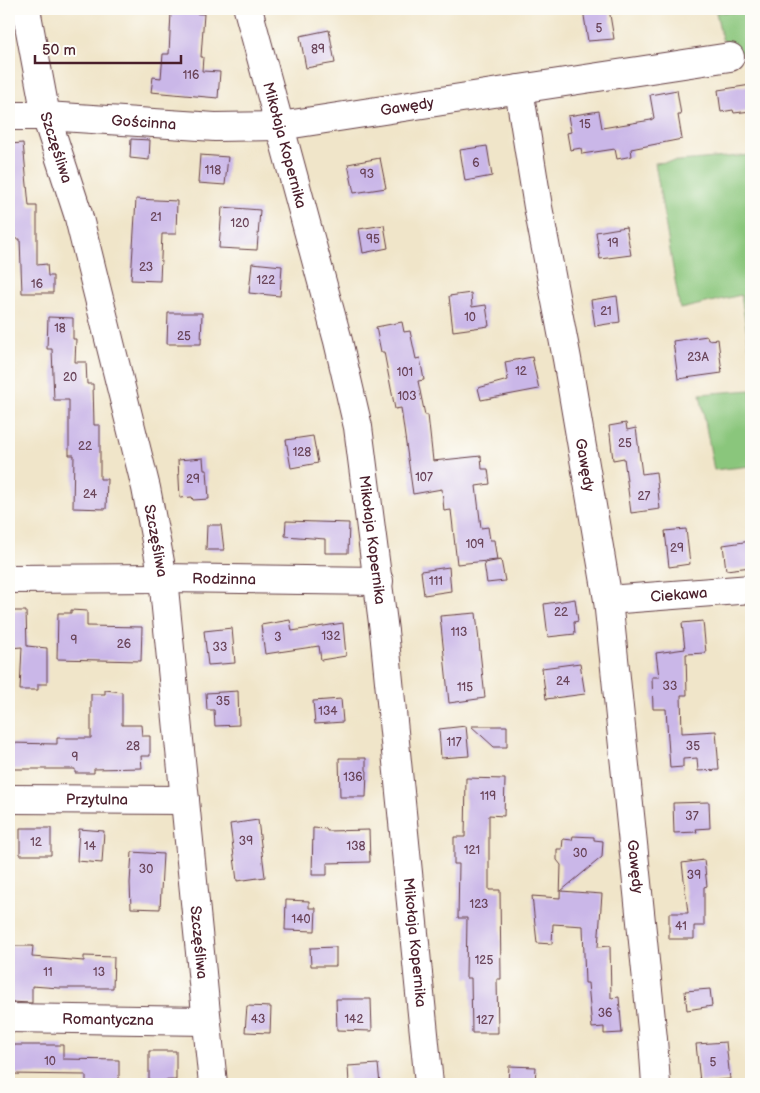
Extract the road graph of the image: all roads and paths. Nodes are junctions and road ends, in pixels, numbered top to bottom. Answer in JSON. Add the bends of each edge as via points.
{"nodes":[{"id":1,"x":26,"y":9,"type":"edge"},
{"id":2,"x":248,"y":9,"type":"edge"},
{"id":3,"x":730,"y":57,"type":"dead end"},
{"id":4,"x":519,"y":89,"type":"junction"},
{"id":5,"x":9,"y":116,"type":"edge"},
{"id":6,"x":46,"y":116,"type":"junction"},
{"id":7,"x":280,"y":126,"type":"junction"},
{"id":8,"x":163,"y":578,"type":"junction"},
{"id":9,"x":9,"y":579,"type":"edge"},
{"id":10,"x":378,"y":581,"type":"junction"},
{"id":11,"x":751,"y":589,"type":"edge"},
{"id":12,"x":608,"y":600,"type":"junction"},
{"id":13,"x":9,"y":799,"type":"edge"},
{"id":14,"x":185,"y":800,"type":"junction"},
{"id":15,"x":9,"y":1018,"type":"edge"},
{"id":16,"x":206,"y":1021,"type":"junction"},
{"id":17,"x":213,"y":1084,"type":"edge"},
{"id":18,"x":430,"y":1084,"type":"edge"},
{"id":19,"x":656,"y":1084,"type":"edge"}],
"edges":[{"from":1,"to":6,"type":"street","name":"Szczęśliwa"},
{"from":2,"to":7,"type":"street","name":"Mikołaja Kopernika"},
{"from":3,"to":4,"type":"street"},
{"from":4,"to":7,"type":"street","name":"Gawędy"},
{"from":4,"to":12,"type":"street","name":"Gawędy"},
{"from":5,"to":6,"type":"street","name":"Gościnna"},
{"from":6,"to":7,"type":"street","name":"Gościnna","via":[[215,127]]},
{"from":6,"to":8,"type":"street","name":"Szczęśliwa","via":[[78,214],[146,488]]},
{"from":7,"to":10,"type":"street","name":"Mikołaja Kopernika","via":[[358,427]]},
{"from":8,"to":9,"type":"street","name":"Rodzinna"},
{"from":8,"to":10,"type":"street","name":"Rodzinna"},
{"from":8,"to":14,"type":"street","name":"Szczęśliwa"},
{"from":10,"to":18,"type":"street","name":"Mikołaja Kopernika"},
{"from":11,"to":12,"type":"street","name":"Ciekawa"},
{"from":12,"to":19,"type":"street","name":"Gawędy"},
{"from":13,"to":14,"type":"street","name":"Przytulna"},
{"from":14,"to":16,"type":"street","name":"Szczęśliwa"},
{"from":15,"to":16,"type":"street","name":"Romantyczna"},
{"from":16,"to":17,"type":"street","name":"Szczęśliwa"}]}
